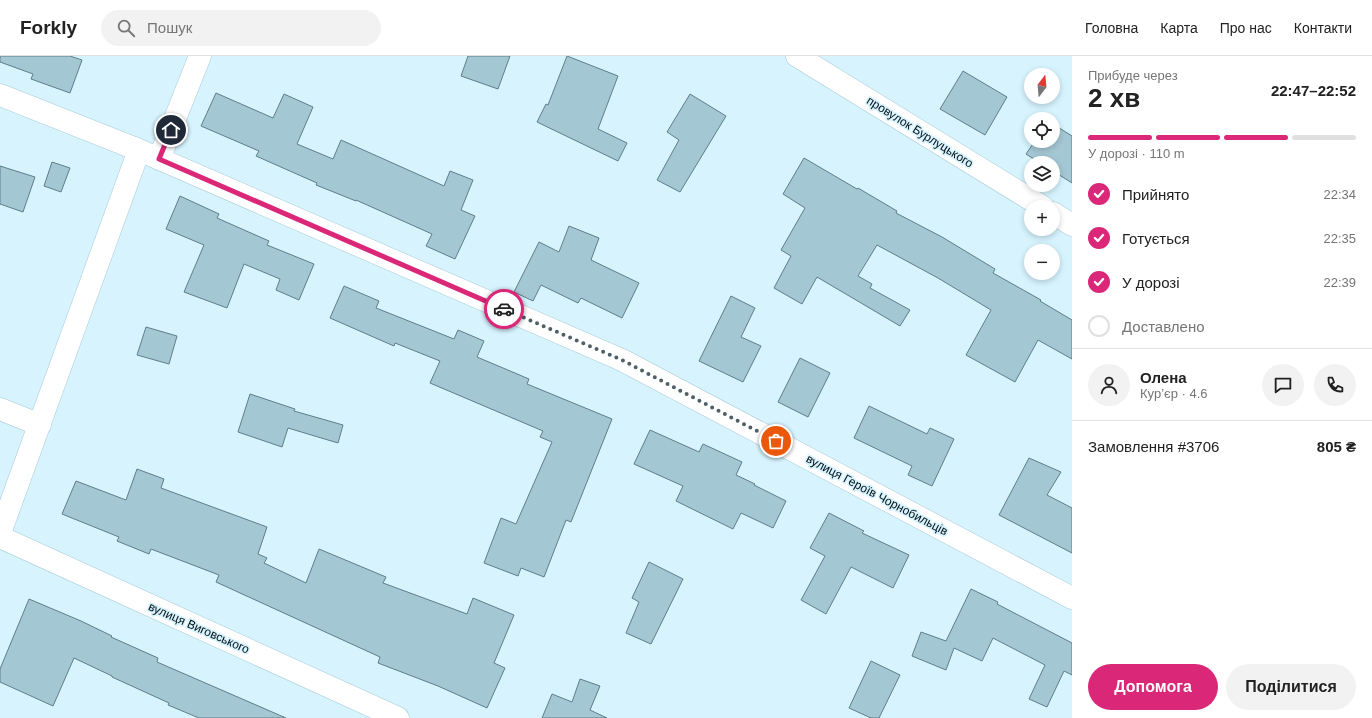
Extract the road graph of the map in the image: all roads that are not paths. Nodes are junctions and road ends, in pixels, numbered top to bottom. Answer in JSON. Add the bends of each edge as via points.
{"nodes":[{"id":1,"x":200,"y":56,"type":"edge"},
{"id":2,"x":797,"y":56,"type":"edge"},
{"id":3,"x":0,"y":95,"type":"edge"},
{"id":4,"x":139,"y":150,"type":"junction"},
{"id":5,"x":159,"y":159,"type":"junction"},
{"id":6,"x":1032,"y":200,"type":"edge"},
{"id":7,"x":1060,"y":217,"type":"edge"},
{"id":8,"x":1072,"y":225,"type":"edge"},
{"id":9,"x":0,"y":410,"type":"edge"},
{"id":10,"x":40,"y":425,"type":"junction"},
{"id":11,"x":0,"y":533,"type":"edge"},
{"id":12,"x":0,"y":538,"type":"edge"},
{"id":13,"x":1072,"y":598,"type":"edge"},
{"id":14,"x":398,"y":718,"type":"edge"}],
"edges":[{"from":1,"to":5,"type":"street"},
{"from":2,"to":6,"type":"street","name":"провулок Бурлуцького"},
{"from":3,"to":4,"type":"street","name":"вулиця Героїв Чорнобильців"},
{"from":4,"to":5,"type":"street","name":"вулиця Героїв Чорнобильців"},
{"from":4,"to":10,"type":"street"},
{"from":5,"to":13,"type":"street","name":"вулиця Героїв Чорнобильців","via":[[622,360]]},
{"from":7,"to":8,"type":"street"},
{"from":9,"to":10,"type":"street"},
{"from":10,"to":11,"type":"street"},
{"from":12,"to":14,"type":"street","name":"вулиця Виговського"}]}
